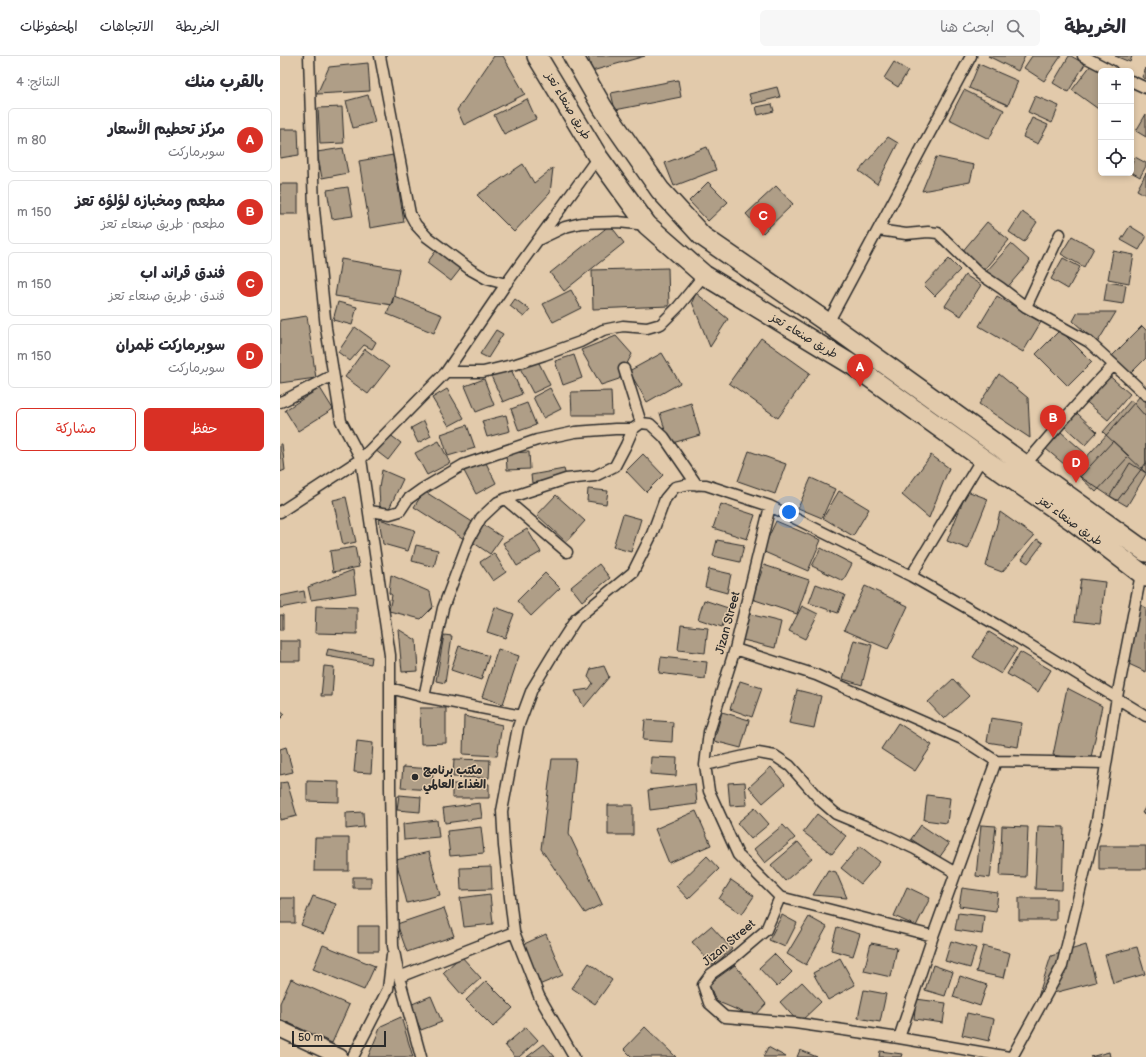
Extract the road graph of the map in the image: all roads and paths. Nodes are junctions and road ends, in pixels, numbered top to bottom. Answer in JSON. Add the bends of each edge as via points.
{"nodes":[{"id":1,"x":309,"y":56,"type":"edge"},
{"id":2,"x":380,"y":56,"type":"edge"},
{"id":3,"x":537,"y":56,"type":"edge"},
{"id":4,"x":573,"y":56,"type":"edge"},
{"id":5,"x":971,"y":56,"type":"edge"},
{"id":6,"x":1083,"y":56,"type":"edge"},
{"id":7,"x":1106,"y":68,"type":"edge"},
{"id":8,"x":1134,"y":82,"type":"edge"},
{"id":9,"x":1146,"y":88,"type":"edge"},
{"id":10,"x":603,"y":108,"type":"junction"},
{"id":11,"x":578,"y":124,"type":"junction"},
{"id":12,"x":598,"y":157,"type":"junction"},
{"id":13,"x":647,"y":225,"type":"junction"},
{"id":14,"x":878,"y":230,"type":"junction"},
{"id":15,"x":1060,"y":234,"type":"dead end"},
{"id":16,"x":538,"y":240,"type":"junction"},
{"id":17,"x":704,"y":275,"type":"junction"},
{"id":18,"x":506,"y":284,"type":"junction"},
{"id":19,"x":1026,"y":307,"type":"junction"},
{"id":20,"x":828,"y":323,"type":"junction"},
{"id":21,"x":1114,"y":365,"type":"junction"},
{"id":22,"x":624,"y":369,"type":"dead end"},
{"id":23,"x":446,"y":372,"type":"junction"},
{"id":24,"x":333,"y":374,"type":"junction"},
{"id":25,"x":1145,"y":390,"type":"edge"},
{"id":26,"x":280,"y":402,"type":"edge"},
{"id":27,"x":637,"y":426,"type":"junction"},
{"id":28,"x":982,"y":458,"type":"junction"},
{"id":29,"x":361,"y":459,"type":"junction"},
{"id":30,"x":1025,"y":465,"type":"junction"},
{"id":31,"x":697,"y":485,"type":"junction"},
{"id":32,"x":505,"y":499,"type":"junction"},
{"id":33,"x":770,"y":506,"type":"junction"},
{"id":34,"x":369,"y":511,"type":"junction"},
{"id":35,"x":280,"y":512,"type":"edge"},
{"id":36,"x":567,"y":552,"type":"dead end"},
{"id":37,"x":1146,"y":552,"type":"edge"},
{"id":38,"x":911,"y":576,"type":"junction"},
{"id":39,"x":1143,"y":576,"type":"edge"},
{"id":40,"x":735,"y":649,"type":"junction"},
{"id":41,"x":390,"y":688,"type":"junction"},
{"id":42,"x":424,"y":697,"type":"junction"},
{"id":43,"x":1117,"y":697,"type":"junction"},
{"id":44,"x":522,"y":716,"type":"junction"},
{"id":45,"x":1146,"y":716,"type":"edge"},
{"id":46,"x":996,"y":761,"type":"junction"},
{"id":47,"x":1106,"y":763,"type":"junction"},
{"id":48,"x":705,"y":765,"type":"junction"},
{"id":49,"x":956,"y":873,"type":"junction"},
{"id":50,"x":780,"y":897,"type":"junction"},
{"id":51,"x":514,"y":932,"type":"junction"},
{"id":52,"x":933,"y":936,"type":"junction"},
{"id":53,"x":393,"y":946,"type":"junction"},
{"id":54,"x":399,"y":977,"type":"junction"},
{"id":55,"x":280,"y":1029,"type":"edge"},
{"id":56,"x":899,"y":1038,"type":"junction"},
{"id":57,"x":340,"y":1057,"type":"edge"},
{"id":58,"x":353,"y":1057,"type":"edge"},
{"id":59,"x":421,"y":1057,"type":"edge"},
{"id":60,"x":574,"y":1057,"type":"edge"},
{"id":61,"x":1010,"y":1057,"type":"edge"}],
"edges":[{"from":1,"to":24,"type":"street","via":[[314,210]]},
{"from":2,"to":18,"type":"street","via":[[410,214],[416,225],[427,237],[471,270],[487,279]]},
{"from":3,"to":11,"type":"highway","name":"طريق صنعاء تعز"},
{"from":4,"to":10,"type":"highway","name":"طريق صنعاء تعز"},
{"from":5,"to":14,"type":"street"},
{"from":6,"to":7,"type":"street"},
{"from":8,"to":9,"type":"street"},
{"from":10,"to":11,"type":"highway"},
{"from":10,"to":20,"type":"highway","name":"طريق صنعاء تعز","via":[[660,190],[702,236]]},
{"from":11,"to":12,"type":"highway","name":"طريق صنعاء تعز"},
{"from":12,"to":13,"type":"highway","name":"طريق صنعاء تعز"},
{"from":12,"to":16,"type":"street"},
{"from":13,"to":16,"type":"street","via":[[618,222],[581,223],[565,227]]},
{"from":13,"to":17,"type":"highway","name":"طريق صنعاء تعز"},
{"from":14,"to":19,"type":"street","via":[[906,234],[938,233],[980,274]]},
{"from":14,"to":20,"type":"street"},
{"from":15,"to":19,"type":"street"},
{"from":16,"to":18,"type":"street"},
{"from":17,"to":23,"type":"street","via":[[678,308],[661,324],[647,328],[623,326],[603,330],[580,342],[516,364],[483,372]]},
{"from":17,"to":28,"type":"highway","name":"طريق صنعاء تعز","via":[[854,366]]},
{"from":18,"to":23,"type":"street"},
{"from":19,"to":21,"type":"street","via":[[1089,342]]},
{"from":20,"to":30,"type":"highway","name":"طريق صنعاء تعز"},
{"from":21,"to":25,"type":"street"},
{"from":21,"to":30,"type":"street"},
{"from":22,"to":27,"type":"street"},
{"from":23,"to":29,"type":"street"},
{"from":24,"to":26,"type":"street"},
{"from":24,"to":29,"type":"street","via":[[341,421]]},
{"from":27,"to":31,"type":"street","via":[[650,424],[664,438]]},
{"from":27,"to":32,"type":"street","via":[[615,466],[595,476],[566,479]]},
{"from":27,"to":34,"type":"street","via":[[575,432],[538,440],[463,465],[408,499],[400,510],[390,514]]},
{"from":28,"to":38,"type":"street"},
{"from":28,"to":39,"type":"highway","name":"طريق صنعاء تعز","via":[[1073,521]]},
{"from":29,"to":34,"type":"street"},
{"from":29,"to":35,"type":"street"},
{"from":30,"to":37,"type":"highway","name":"طريق صنعاء تعز"},
{"from":31,"to":33,"type":"street","via":[[706,485]]},
{"from":31,"to":44,"type":"street","via":[[675,488],[665,499],[652,534],[633,572],[576,619],[532,689]]},
{"from":32,"to":36,"type":"street"},
{"from":32,"to":42,"type":"street","via":[[481,518],[469,539],[443,608]]},
{"from":33,"to":38,"type":"street"},
{"from":33,"to":40,"type":"street","name":"Jizan Street"},
{"from":34,"to":41,"type":"street","via":[[390,655]]},
{"from":38,"to":43,"type":"street"},
{"from":39,"to":43,"type":"street"},
{"from":40,"to":46,"type":"street","via":[[823,678],[962,739]]},
{"from":40,"to":48,"type":"street","name":"Jizan Street","via":[[709,732]]},
{"from":41,"to":42,"type":"street"},
{"from":41,"to":53,"type":"street"},
{"from":42,"to":44,"type":"street"},
{"from":43,"to":45,"type":"street"},
{"from":43,"to":47,"type":"street"},
{"from":44,"to":51,"type":"street","via":[[502,811]]},
{"from":46,"to":47,"type":"street"},
{"from":46,"to":49,"type":"street"},
{"from":47,"to":61,"type":"street","via":[[1097,820],[1062,966]]},
{"from":48,"to":49,"type":"street","via":[[758,753],[775,756],[790,766],[836,814],[915,849]]},
{"from":48,"to":50,"type":"street","name":"Jizan Street","via":[[709,791],[738,855]]},
{"from":49,"to":52,"type":"street"},
{"from":50,"to":52,"type":"street"},
{"from":50,"to":56,"type":"street","name":"Jizan Street","via":[[766,930],[711,974],[703,985],[709,1003],[725,1017],[795,1023]]},
{"from":51,"to":54,"type":"street"},
{"from":51,"to":60,"type":"street","via":[[539,996]]},
{"from":52,"to":56,"type":"street"},
{"from":53,"to":54,"type":"street"},
{"from":53,"to":58,"type":"street","via":[[388,988]]},
{"from":54,"to":59,"type":"street"},
{"from":55,"to":57,"type":"street"},
{"from":56,"to":61,"type":"street","name":"Jizan Street"}]}
